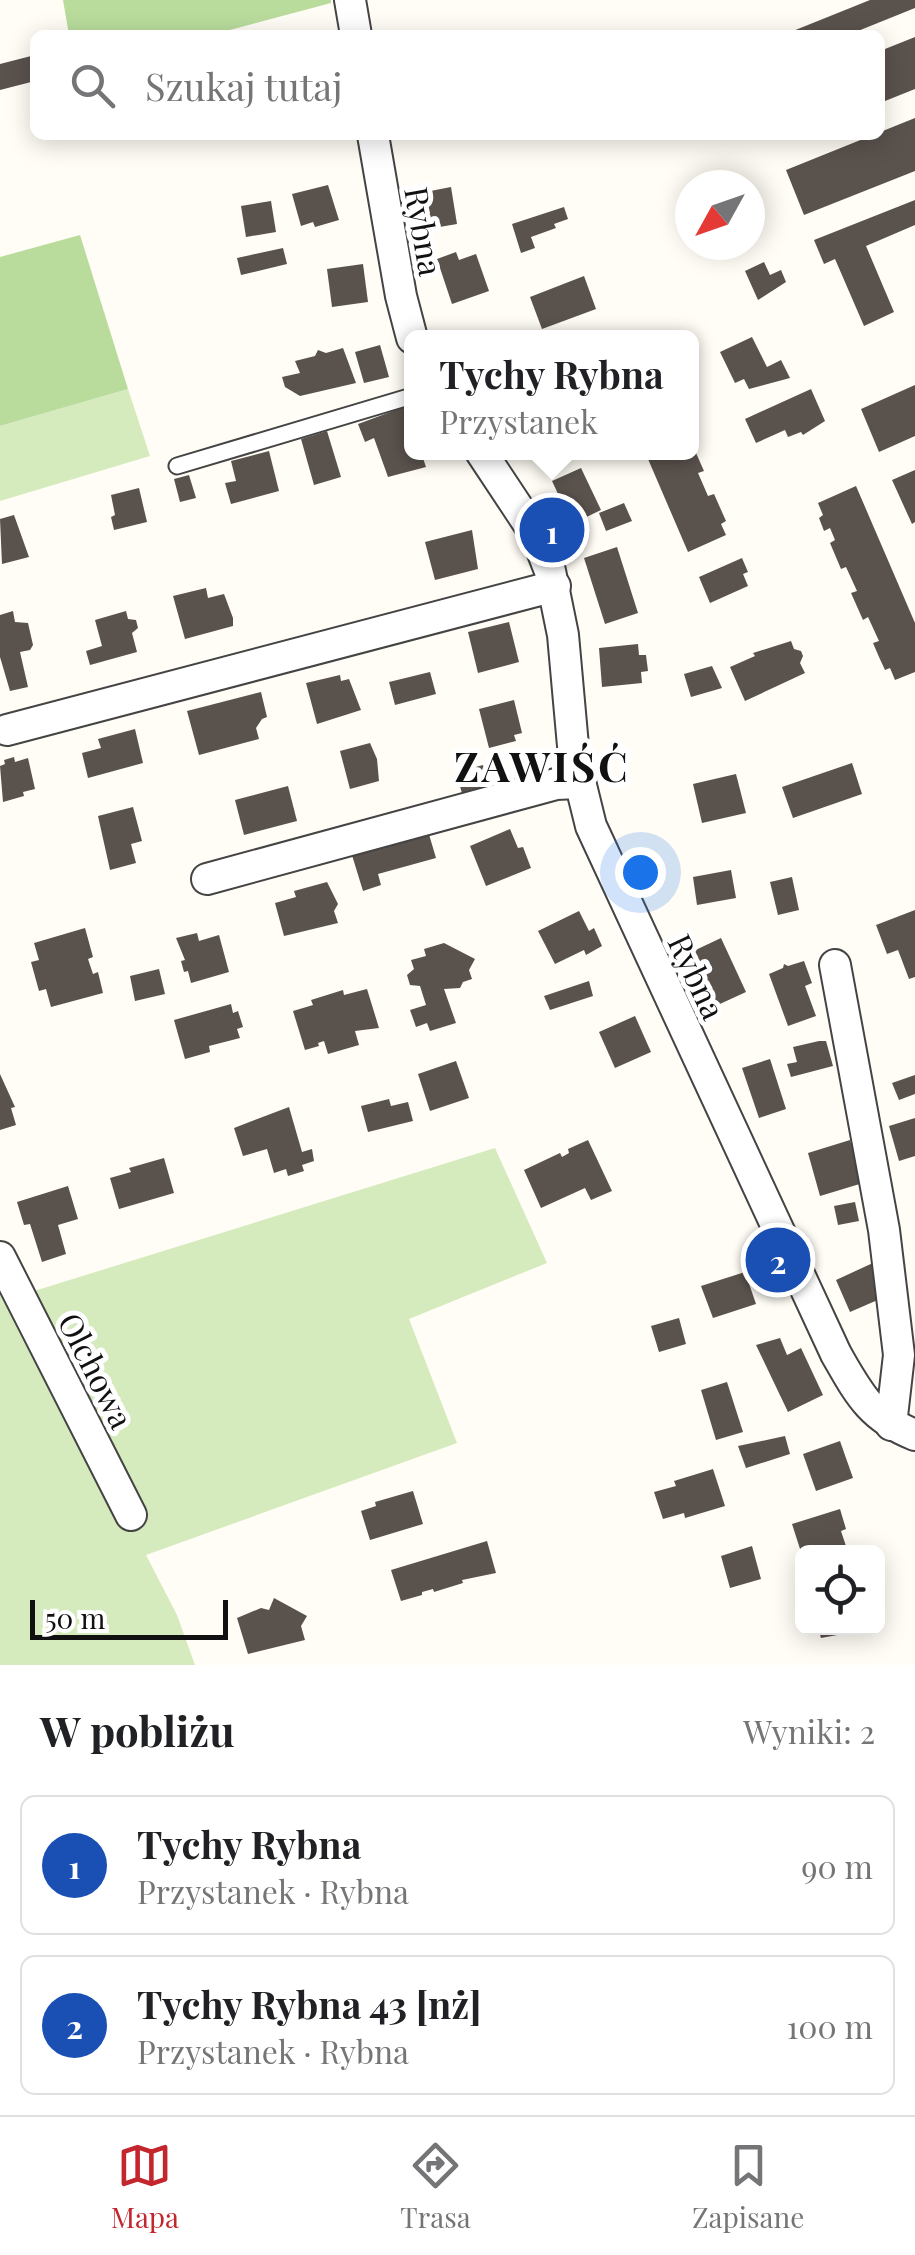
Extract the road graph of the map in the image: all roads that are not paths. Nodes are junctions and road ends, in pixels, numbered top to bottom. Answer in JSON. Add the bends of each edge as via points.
{"nodes":[{"id":1,"x":350,"y":0,"type":"edge"},
{"id":2,"x":355,"y":30,"type":"edge"},
{"id":3,"x":374,"y":140,"type":"edge"},
{"id":4,"x":410,"y":330,"type":"edge"},
{"id":5,"x":404,"y":398,"type":"edge"},
{"id":6,"x":486,"y":460,"type":"edge"},
{"id":7,"x":177,"y":466,"type":"dead end"},
{"id":8,"x":554,"y":586,"type":"junction"},
{"id":9,"x":7,"y":730,"type":"dead end"},
{"id":10,"x":578,"y":783,"type":"junction"},
{"id":11,"x":207,"y":880,"type":"dead end"},
{"id":12,"x":835,"y":965,"type":"dead end"},
{"id":13,"x":0,"y":1257,"type":"edge"},
{"id":14,"x":903,"y":1430,"type":"edge"},
{"id":15,"x":131,"y":1515,"type":"dead end"}],
"edges":[{"from":1,"to":2,"type":"street"},
{"from":3,"to":4,"type":"street","name":"Rybna"},
{"from":5,"to":7,"type":"lane"},
{"from":6,"to":8,"type":"street","name":"Rybna","via":[[536,535]]},
{"from":8,"to":9,"type":"street"},
{"from":8,"to":10,"type":"street","name":"Rybna"},
{"from":10,"to":11,"type":"street"},
{"from":10,"to":14,"type":"street","name":"Rybna","via":[[608,868],[836,1354],[865,1404]]},
{"from":12,"to":14,"type":"street","via":[[884,1230]]},
{"from":13,"to":15,"type":"street","name":"Olchowa"}]}
